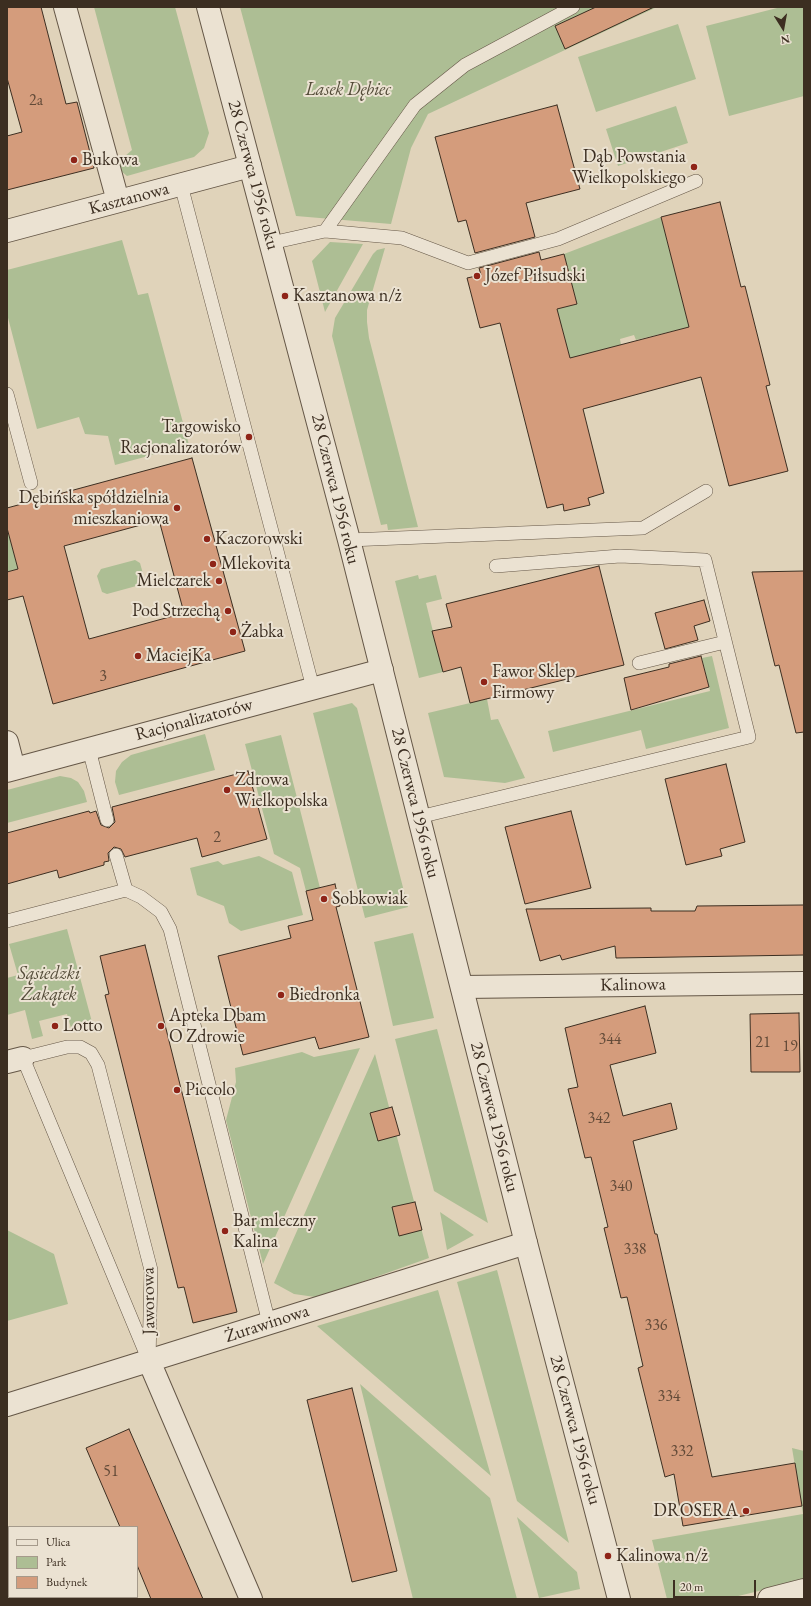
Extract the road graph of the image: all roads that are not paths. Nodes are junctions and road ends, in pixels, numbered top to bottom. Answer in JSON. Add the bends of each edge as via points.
{"nodes":[{"id":1,"x":65,"y":7,"type":"edge"},
{"id":2,"x":208,"y":7,"type":"edge"},
{"id":3,"x":573,"y":7,"type":"edge"},
{"id":4,"x":250,"y":166,"type":"junction"},
{"id":5,"x":696,"y":181,"type":"dead end"},
{"id":6,"x":181,"y":185,"type":"junction"},
{"id":7,"x":118,"y":201,"type":"junction"},
{"id":8,"x":7,"y":231,"type":"edge"},
{"id":9,"x":325,"y":231,"type":"junction"},
{"id":10,"x":271,"y":243,"type":"junction"},
{"id":11,"x":7,"y":394,"type":"edge"},
{"id":12,"x":31,"y":483,"type":"dead end"},
{"id":13,"x":706,"y":491,"type":"dead end"},
{"id":14,"x":348,"y":540,"type":"junction"},
{"id":15,"x":496,"y":566,"type":"dead end"},
{"id":16,"x":725,"y":642,"type":"junction"},
{"id":17,"x":639,"y":663,"type":"dead end"},
{"id":18,"x":382,"y":670,"type":"junction"},
{"id":19,"x":313,"y":688,"type":"junction"},
{"id":20,"x":7,"y":742,"type":"edge"},
{"id":21,"x":89,"y":749,"type":"junction"},
{"id":22,"x":10,"y":770,"type":"edge"},
{"id":23,"x":419,"y":817,"type":"junction"},
{"id":24,"x":108,"y":820,"type":"dead end"},
{"id":25,"x":116,"y":855,"type":"dead end"},
{"id":26,"x":126,"y":890,"type":"junction"},
{"id":27,"x":7,"y":921,"type":"edge"},
{"id":28,"x":804,"y":983,"type":"edge"},
{"id":29,"x":462,"y":987,"type":"junction"},
{"id":30,"x":15,"y":1060,"type":"edge"},
{"id":31,"x":526,"y":1243,"type":"junction"},
{"id":32,"x":269,"y":1323,"type":"junction"},
{"id":33,"x":149,"y":1361,"type":"junction"},
{"id":34,"x":7,"y":1405,"type":"edge"},
{"id":35,"x":804,"y":1590,"type":"edge"},
{"id":36,"x":251,"y":1599,"type":"edge"},
{"id":37,"x":619,"y":1599,"type":"edge"},
{"id":38,"x":769,"y":1599,"type":"edge"}],
"edges":[{"from":1,"to":7,"type":"street"},
{"from":2,"to":4,"type":"street","name":"28 Czerwca 1956 roku"},
{"from":3,"to":9,"type":"lane","via":[[465,65],[415,105]]},
{"from":4,"to":6,"type":"street","name":"Kasztanowa"},
{"from":4,"to":10,"type":"street","name":"28 Czerwca 1956 roku"},
{"from":5,"to":9,"type":"lane","via":[[558,239],[468,263],[402,238]]},
{"from":6,"to":7,"type":"street","name":"Kasztanowa"},
{"from":6,"to":19,"type":"lane"},
{"from":7,"to":8,"type":"street","name":"Kasztanowa"},
{"from":9,"to":10,"type":"lane"},
{"from":10,"to":14,"type":"street","name":"28 Czerwca 1956 roku"},
{"from":11,"to":12,"type":"lane"},
{"from":13,"to":14,"type":"lane","via":[[643,528]]},
{"from":14,"to":18,"type":"street","name":"28 Czerwca 1956 roku"},
{"from":15,"to":16,"type":"lane","via":[[620,556],[704,560]]},
{"from":16,"to":17,"type":"lane"},
{"from":16,"to":23,"type":"lane","via":[[749,737]]},
{"from":18,"to":19,"type":"street","name":"Racjonalizatorów"},
{"from":18,"to":23,"type":"street","name":"28 Czerwca 1956 roku"},
{"from":19,"to":21,"type":"street","name":"Racjonalizatorów"},
{"from":20,"to":22,"type":"street"},
{"from":21,"to":22,"type":"street","name":"Racjonalizatorów"},
{"from":21,"to":24,"type":"lane"},
{"from":23,"to":29,"type":"street","name":"28 Czerwca 1956 roku"},
{"from":25,"to":26,"type":"lane"},
{"from":26,"to":27,"type":"lane"},
{"from":26,"to":32,"type":"lane","via":[[141,897],[161,912],[170,929]]},
{"from":28,"to":29,"type":"street","name":"Kalinowa"},
{"from":29,"to":31,"type":"street","name":"28 Czerwca 1956 roku"},
{"from":30,"to":33,"type":"lane"},
{"from":30,"to":33,"type":"lane","name":"Jaworowa","via":[[67,1047],[80,1047],[91,1053],[98,1065],[151,1270]]},
{"from":31,"to":32,"type":"street","name":"Żurawinowa"},
{"from":31,"to":37,"type":"street","name":"28 Czerwca 1956 roku"},
{"from":32,"to":33,"type":"street","name":"Żurawinowa"},
{"from":33,"to":34,"type":"street","name":"Żurawinowa"},
{"from":33,"to":36,"type":"street","name":"Jaworowa"},
{"from":35,"to":38,"type":"street"}]}
